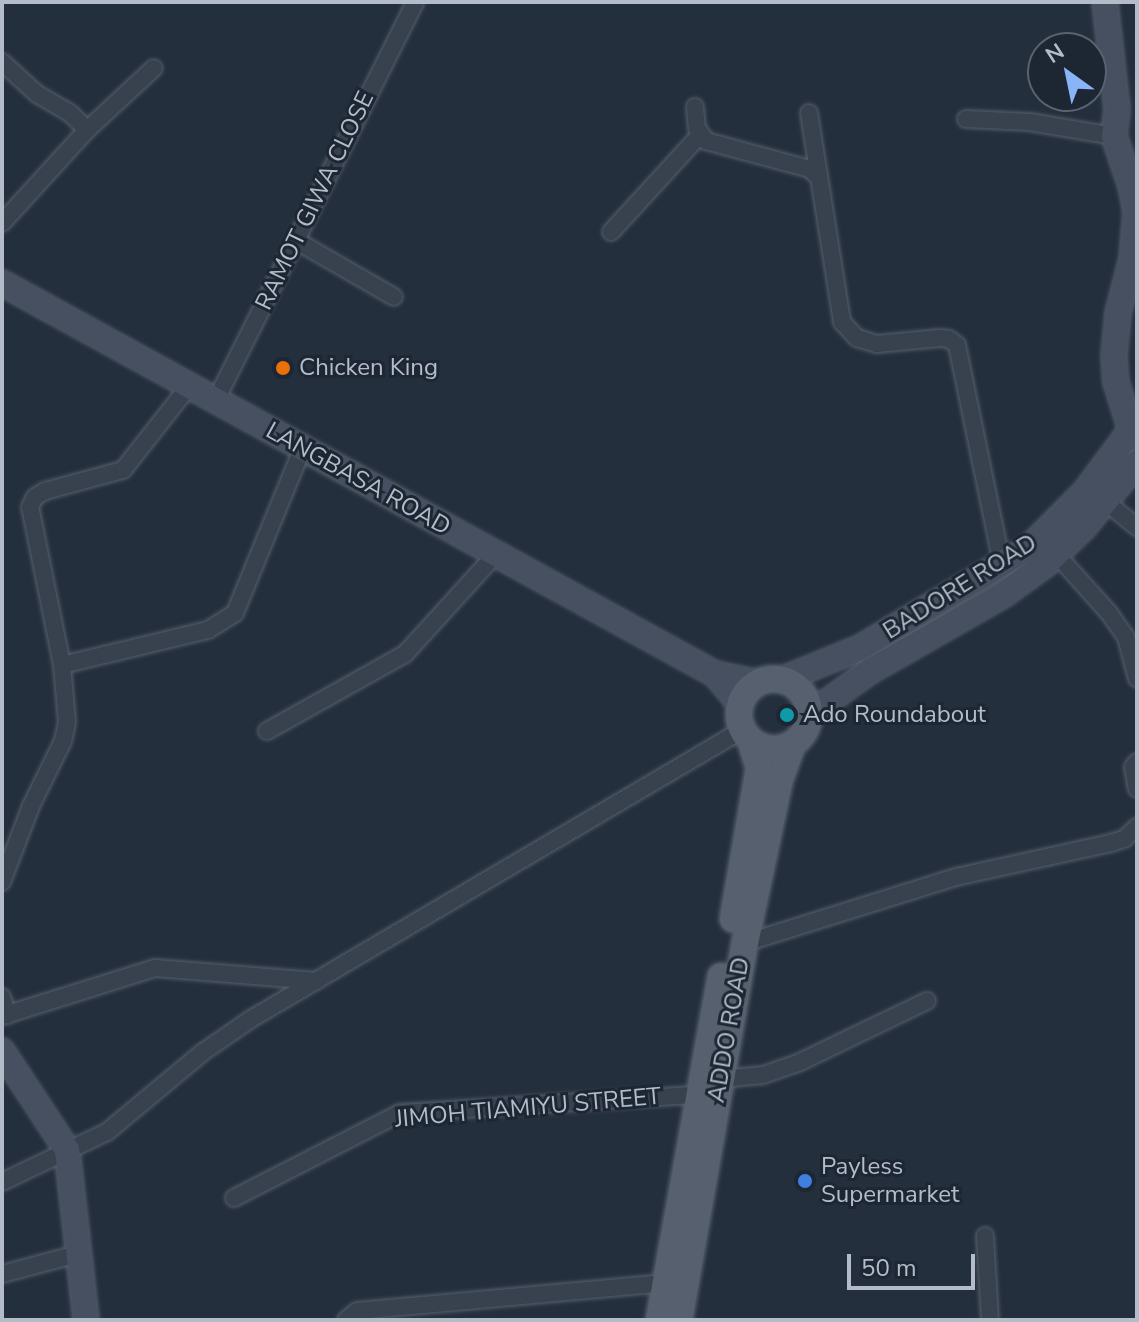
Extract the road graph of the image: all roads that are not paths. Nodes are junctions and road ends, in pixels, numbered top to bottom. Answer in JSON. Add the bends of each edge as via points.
{"nodes":[{"id":1,"x":415,"y":2,"type":"edge"},
{"id":2,"x":1105,"y":2,"type":"edge"},
{"id":3,"x":2,"y":62,"type":"edge"},
{"id":4,"x":154,"y":68,"type":"dead end"},
{"id":5,"x":695,"y":107,"type":"dead end"},
{"id":6,"x":809,"y":113,"type":"dead end"},
{"id":7,"x":966,"y":119,"type":"dead end"},
{"id":8,"x":87,"y":130,"type":"junction"},
{"id":9,"x":699,"y":136,"type":"junction"},
{"id":10,"x":1114,"y":136,"type":"junction"},
{"id":11,"x":816,"y":175,"type":"junction"},
{"id":12,"x":2,"y":223,"type":"edge"},
{"id":13,"x":611,"y":232,"type":"dead end"},
{"id":14,"x":295,"y":240,"type":"junction"},
{"id":15,"x":2,"y":283,"type":"edge"},
{"id":16,"x":394,"y":297,"type":"dead end"},
{"id":17,"x":190,"y":385,"type":"junction"},
{"id":18,"x":216,"y":400,"type":"junction"},
{"id":19,"x":1134,"y":426,"type":"edge"},
{"id":20,"x":303,"y":447,"type":"junction"},
{"id":21,"x":1137,"y":463,"type":"edge"},
{"id":22,"x":1106,"y":502,"type":"junction"},
{"id":23,"x":1137,"y":527,"type":"edge"},
{"id":24,"x":495,"y":555,"type":"junction"},
{"id":25,"x":1057,"y":555,"type":"junction"},
{"id":26,"x":1002,"y":565,"type":"junction"},
{"id":27,"x":62,"y":665,"type":"junction"},
{"id":28,"x":715,"y":674,"type":"junction"},
{"id":29,"x":786,"y":678,"type":"junction"},
{"id":30,"x":1137,"y":679,"type":"edge"},
{"id":31,"x":759,"y":683,"type":"junction"},
{"id":32,"x":809,"y":715,"type":"junction"},
{"id":33,"x":744,"y":725,"type":"junction"},
{"id":34,"x":267,"y":731,"type":"dead end"},
{"id":35,"x":793,"y":743,"type":"junction"},
{"id":36,"x":1137,"y":762,"type":"edge"},
{"id":37,"x":1137,"y":789,"type":"edge"},
{"id":38,"x":1137,"y":827,"type":"edge"},
{"id":39,"x":2,"y":882,"type":"edge"},
{"id":40,"x":745,"y":943,"type":"junction"},
{"id":41,"x":316,"y":981,"type":"junction"},
{"id":42,"x":2,"y":997,"type":"edge"},
{"id":43,"x":927,"y":1001,"type":"dead end"},
{"id":44,"x":4,"y":1016,"type":"edge"},
{"id":45,"x":2,"y":1051,"type":"edge"},
{"id":46,"x":721,"y":1079,"type":"junction"},
{"id":47,"x":697,"y":1095,"type":"junction"},
{"id":48,"x":67,"y":1150,"type":"junction"},
{"id":49,"x":2,"y":1182,"type":"edge"},
{"id":50,"x":234,"y":1198,"type":"dead end"},
{"id":51,"x":985,"y":1236,"type":"dead end"},
{"id":52,"x":81,"y":1253,"type":"junction"},
{"id":53,"x":2,"y":1274,"type":"edge"},
{"id":54,"x":663,"y":1283,"type":"junction"},
{"id":55,"x":86,"y":1320,"type":"edge"},
{"id":56,"x":346,"y":1320,"type":"edge"},
{"id":57,"x":659,"y":1320,"type":"edge"},
{"id":58,"x":679,"y":1320,"type":"edge"},
{"id":59,"x":990,"y":1320,"type":"edge"}],
"edges":[{"from":1,"to":14,"type":"street","name":"RAMOT GIWA CLOSE"},
{"from":2,"to":10,"type":"street","via":[[1117,109]]},
{"from":3,"to":8,"type":"street"},
{"from":4,"to":8,"type":"street"},
{"from":5,"to":9,"type":"street"},
{"from":6,"to":11,"type":"street"},
{"from":7,"to":10,"type":"street","via":[[1030,122]]},
{"from":8,"to":12,"type":"street"},
{"from":9,"to":11,"type":"street"},
{"from":9,"to":13,"type":"street"},
{"from":10,"to":19,"type":"street","via":[[1136,211],[1114,356],[1116,382]]},
{"from":11,"to":26,"type":"street","via":[[842,322],[857,338],[877,344],[940,338],[957,345]]},
{"from":14,"to":16,"type":"street"},
{"from":14,"to":18,"type":"street","name":"RAMOT GIWA CLOSE"},
{"from":15,"to":17,"type":"street","name":"LANGBASA ROAD"},
{"from":17,"to":18,"type":"street","name":"LANGBASA ROAD"},
{"from":17,"to":27,"type":"street","via":[[123,470],[35,497],[30,507]]},
{"from":18,"to":20,"type":"street","name":"LANGBASA ROAD"},
{"from":19,"to":26,"type":"street","name":"BADORE ROAD","via":[[1085,492],[1047,532]]},
{"from":20,"to":24,"type":"street","name":"LANGBASA ROAD"},
{"from":20,"to":27,"type":"street","via":[[235,613],[208,630]]},
{"from":21,"to":22,"type":"street","name":"BADORE ROAD"},
{"from":22,"to":23,"type":"street"},
{"from":22,"to":25,"type":"street","name":"BADORE ROAD"},
{"from":24,"to":28,"type":"street","name":"LANGBASA ROAD"},
{"from":24,"to":34,"type":"street","via":[[405,654]]},
{"from":25,"to":30,"type":"street","via":[[1126,637]]},
{"from":25,"to":32,"type":"street","name":"BADORE ROAD","via":[[1003,595],[870,671]]},
{"from":26,"to":29,"type":"street","name":"BADORE ROAD","via":[[860,648]]},
{"from":27,"to":39,"type":"street","via":[[67,722],[63,741]]},
{"from":28,"to":31,"type":"street"},
{"from":28,"to":33,"type":"street"},
{"from":29,"to":31,"type":"main road"},
{"from":29,"to":32,"type":"main road","via":[[805,698]]},
{"from":31,"to":33,"type":"main road","via":[[747,691]]},
{"from":32,"to":35,"type":"main road"},
{"from":33,"to":35,"type":"main road","via":[[768,750]]},
{"from":33,"to":41,"type":"street"},
{"from":33,"to":47,"type":"main road","name":"ADDO ROAD","via":[[759,768]]},
{"from":35,"to":40,"type":"main road","name":"ADDO ROAD","via":[[780,779]]},
{"from":36,"to":37,"type":"street"},
{"from":38,"to":40,"type":"street","via":[[1124,839],[956,877]]},
{"from":40,"to":46,"type":"main road","name":"ADDO ROAD"},
{"from":41,"to":44,"type":"street","via":[[155,968]]},
{"from":41,"to":48,"type":"street","via":[[203,1052],[107,1132]]},
{"from":42,"to":44,"type":"street"},
{"from":43,"to":46,"type":"street","via":[[800,1062],[763,1075]]},
{"from":45,"to":48,"type":"street"},
{"from":46,"to":58,"type":"main road","name":"ADDO ROAD"},
{"from":47,"to":50,"type":"street","name":"JIMOH TIAMIYU STREET","via":[[400,1113]]},
{"from":47,"to":54,"type":"main road","name":"ADDO ROAD"},
{"from":48,"to":49,"type":"street"},
{"from":48,"to":52,"type":"street"},
{"from":51,"to":59,"type":"street"},
{"from":52,"to":53,"type":"street"},
{"from":52,"to":55,"type":"street"},
{"from":54,"to":56,"type":"street","via":[[357,1311]]},
{"from":54,"to":57,"type":"main road","name":"ADDO ROAD"}]}
